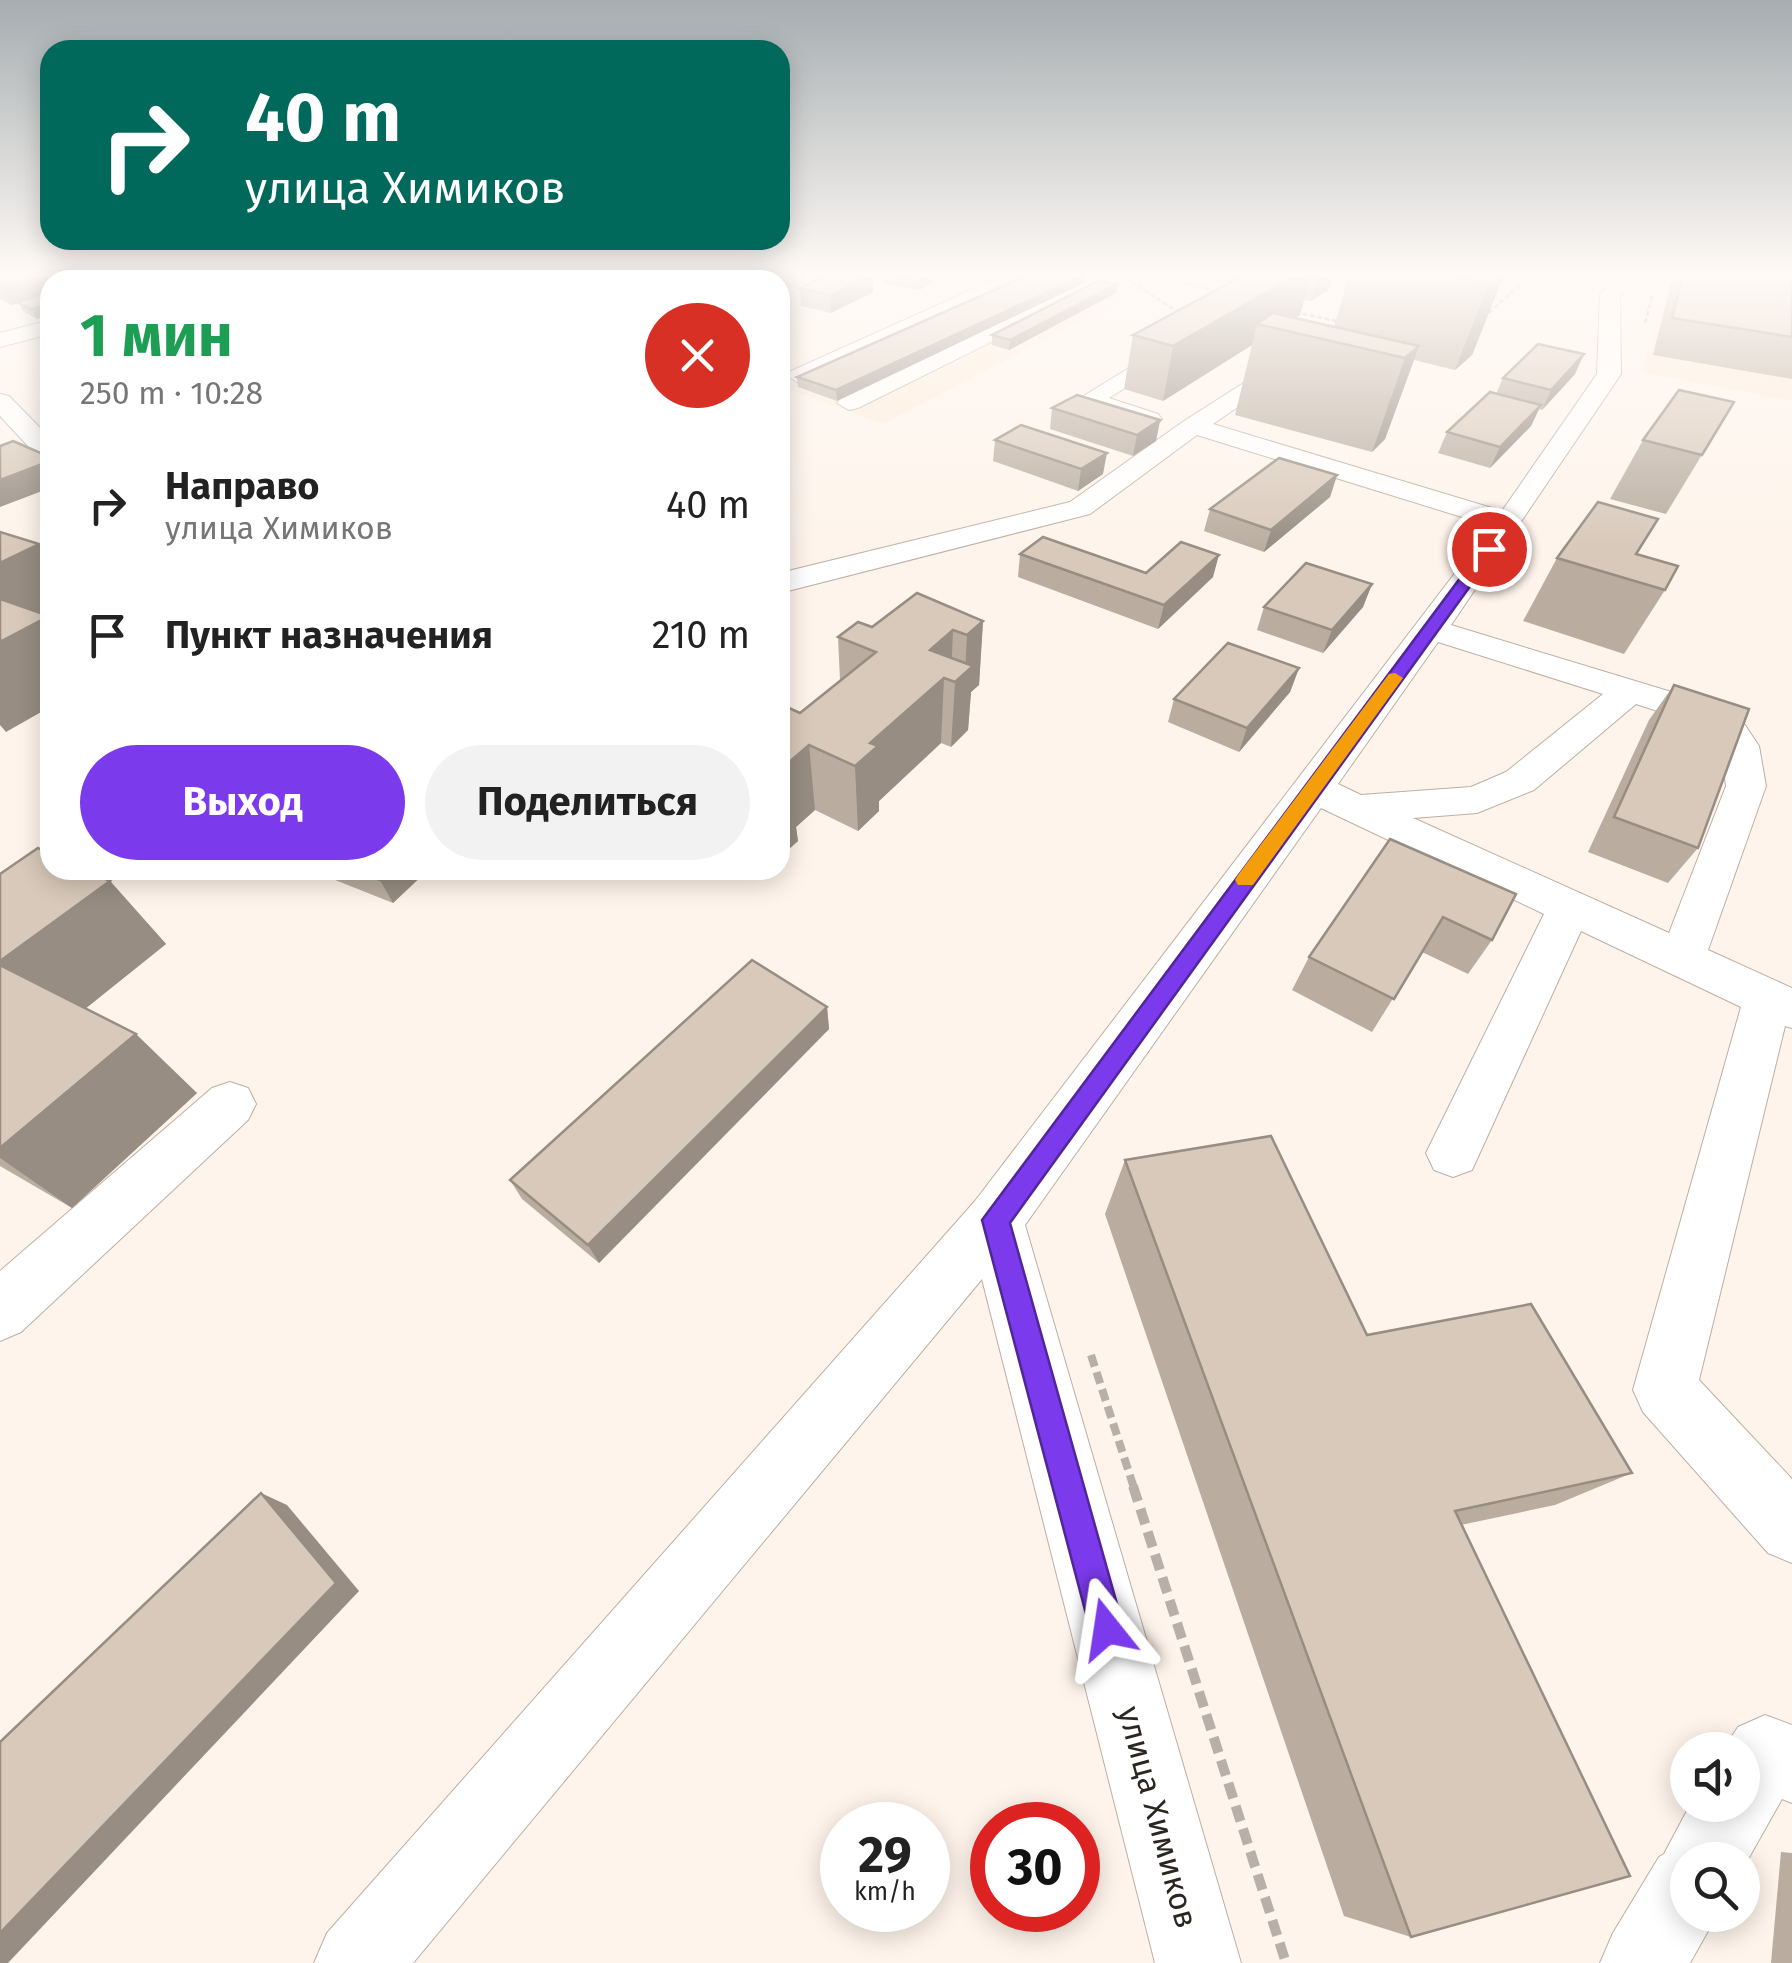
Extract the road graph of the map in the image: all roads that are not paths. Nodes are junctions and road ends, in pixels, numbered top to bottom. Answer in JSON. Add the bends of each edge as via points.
{"nodes":[{"id":1,"x":820,"y":367,"type":"edge"},
{"id":2,"x":925,"y":367,"type":"edge"},
{"id":3,"x":1143,"y":367,"type":"edge"},
{"id":4,"x":1281,"y":367,"type":"edge"},
{"id":5,"x":1610,"y":367,"type":"edge"},
{"id":6,"x":799,"y":376,"type":"edge"},
{"id":7,"x":0,"y":400,"type":"edge"},
{"id":8,"x":849,"y":403,"type":"dead end"},
{"id":9,"x":1190,"y":429,"type":"junction"},
{"id":10,"x":40,"y":443,"type":"edge"},
{"id":11,"x":1509,"y":522,"type":"junction"},
{"id":12,"x":790,"y":580,"type":"edge"},
{"id":13,"x":1430,"y":630,"type":"junction"},
{"id":14,"x":1632,"y":689,"type":"junction"},
{"id":15,"x":1313,"y":789,"type":"junction"},
{"id":16,"x":1353,"y":808,"type":"junction"},
{"id":17,"x":1570,"y":907,"type":"junction"},
{"id":18,"x":1682,"y":958,"type":"junction"},
{"id":19,"x":1780,"y":1003,"type":"edge"},
{"id":20,"x":230,"y":1104,"type":"dead end"},
{"id":21,"x":1453,"y":1153,"type":"dead end"},
{"id":22,"x":996,"y":1220,"type":"junction"},
{"id":23,"x":0,"y":1311,"type":"edge"},
{"id":24,"x":1792,"y":1529,"type":"edge"},
{"id":25,"x":1760,"y":1761,"type":"edge"},
{"id":26,"x":1792,"y":1764,"type":"edge"},
{"id":27,"x":1670,"y":1917,"type":"edge"},
{"id":28,"x":357,"y":1963,"type":"edge"},
{"id":29,"x":1198,"y":1963,"type":"edge"},
{"id":30,"x":1643,"y":1963,"type":"edge"}],
"edges":[{"from":1,"to":6,"type":"street"},
{"from":2,"to":8,"type":"street"},
{"from":3,"to":9,"type":"street","via":[[1089,400]]},
{"from":4,"to":9,"type":"street"},
{"from":5,"to":11,"type":"street"},
{"from":7,"to":10,"type":"street"},
{"from":9,"to":11,"type":"street"},
{"from":9,"to":12,"type":"street","via":[[1080,508]]},
{"from":11,"to":13,"type":"street"},
{"from":13,"to":14,"type":"street"},
{"from":13,"to":15,"type":"street"},
{"from":14,"to":16,"type":"street","via":[[1520,781],[1477,800]]},
{"from":14,"to":18,"type":"street","via":[[1708,715],[1740,746],[1746,786]]},
{"from":15,"to":16,"type":"street"},
{"from":15,"to":22,"type":"street"},
{"from":16,"to":17,"type":"street"},
{"from":17,"to":18,"type":"street"},
{"from":17,"to":21,"type":"street"},
{"from":18,"to":19,"type":"street"},
{"from":19,"to":24,"type":"street","via":[[1664,1390]]},
{"from":20,"to":23,"type":"street"},
{"from":22,"to":28,"type":"street"},
{"from":22,"to":29,"type":"street","name":"улица Химиков"},
{"from":25,"to":26,"type":"street","via":[[1764,1754]]},
{"from":27,"to":30,"type":"street"}]}
